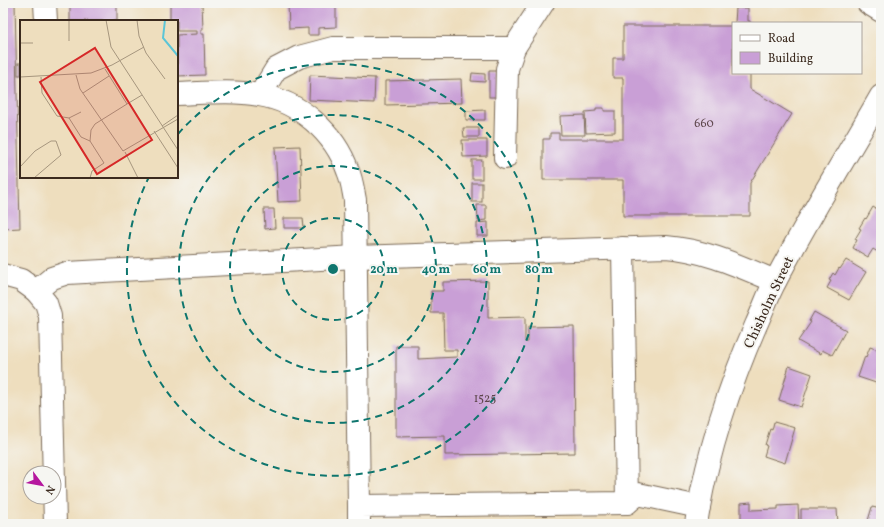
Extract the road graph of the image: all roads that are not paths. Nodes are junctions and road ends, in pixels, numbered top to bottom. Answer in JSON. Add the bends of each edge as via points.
{"nodes":[{"id":1,"x":45,"y":3,"type":"edge"},
{"id":2,"x":543,"y":3,"type":"edge"},
{"id":3,"x":868,"y":3,"type":"edge"},
{"id":4,"x":881,"y":11,"type":"edge"},
{"id":5,"x":46,"y":20,"type":"edge"},
{"id":6,"x":514,"y":48,"type":"junction"},
{"id":7,"x":178,"y":94,"type":"edge"},
{"id":8,"x":260,"y":95,"type":"junction"},
{"id":9,"x":881,"y":96,"type":"edge"},
{"id":10,"x":505,"y":158,"type":"dead end"},
{"id":11,"x":623,"y":248,"type":"junction"},
{"id":12,"x":356,"y":257,"type":"junction"},
{"id":13,"x":3,"y":275,"type":"edge"},
{"id":14,"x":775,"y":282,"type":"junction"},
{"id":15,"x":36,"y":291,"type":"junction"},
{"id":16,"x":627,"y":503,"type":"junction"},
{"id":17,"x":359,"y":515,"type":"edge"},
{"id":18,"x":698,"y":516,"type":"edge"},
{"id":19,"x":55,"y":524,"type":"edge"}],
"edges":[{"from":1,"to":5,"type":"street"},
{"from":2,"to":6,"type":"street"},
{"from":3,"to":4,"type":"street"},
{"from":6,"to":8,"type":"street","via":[[333,48],[299,56],[276,69]]},
{"from":6,"to":10,"type":"street","via":[[507,69]]},
{"from":7,"to":8,"type":"street"},
{"from":8,"to":12,"type":"street","via":[[288,104],[313,120],[342,156],[355,200]]},
{"from":9,"to":14,"type":"street","name":"Chisholm Street"},
{"from":11,"to":12,"type":"street"},
{"from":11,"to":14,"type":"street","via":[[666,247],[699,252],[723,259]]},
{"from":11,"to":16,"type":"street"},
{"from":12,"to":15,"type":"street","via":[[67,273],[52,278]]},
{"from":12,"to":17,"type":"street"},
{"from":13,"to":15,"type":"street","via":[[21,280]]},
{"from":14,"to":18,"type":"street","name":"Chisholm Street","via":[[728,395],[708,462]]},
{"from":15,"to":19,"type":"street","via":[[46,302],[50,316]]},
{"from":16,"to":17,"type":"street"},
{"from":16,"to":18,"type":"street","via":[[638,494]]}]}
